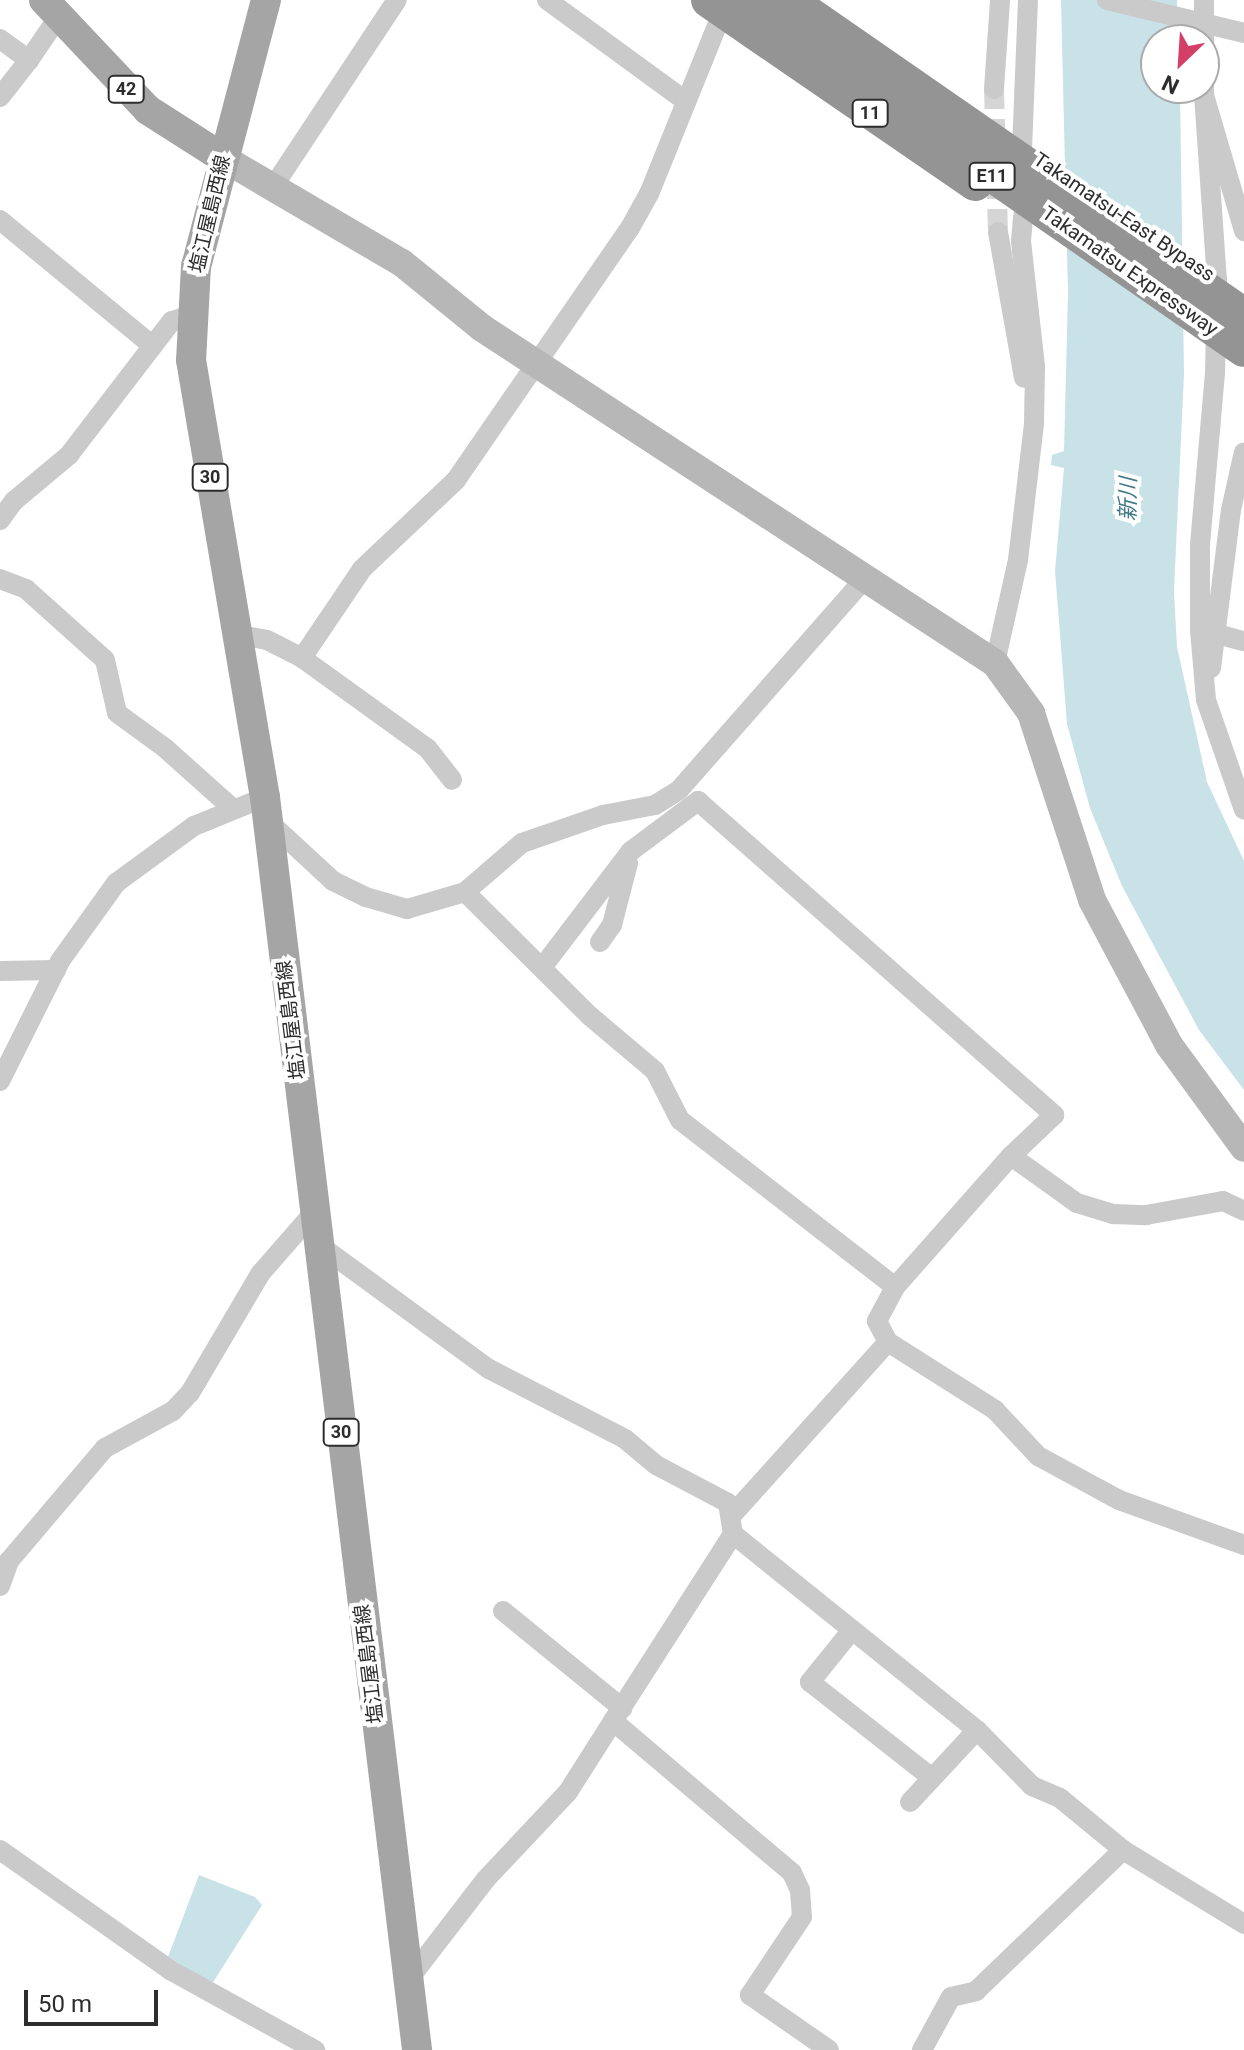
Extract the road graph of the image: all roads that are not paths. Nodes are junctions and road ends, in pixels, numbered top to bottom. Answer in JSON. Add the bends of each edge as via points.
{"nodes":[{"id":1,"x":266,"y":0,"type":"edge"},
{"id":2,"x":397,"y":0,"type":"edge"},
{"id":3,"x":547,"y":0,"type":"edge"},
{"id":4,"x":788,"y":0,"type":"edge"},
{"id":5,"x":807,"y":0,"type":"edge"},
{"id":6,"x":1000,"y":0,"type":"edge"},
{"id":7,"x":1028,"y":0,"type":"edge"},
{"id":8,"x":1107,"y":0,"type":"edge"},
{"id":9,"x":1204,"y":0,"type":"edge"},
{"id":10,"x":725,"y":2,"type":"edge"},
{"id":11,"x":52,"y":8,"type":"edge"},
{"id":12,"x":1200,"y":24,"type":"joint"},
{"id":13,"x":1220,"y":28,"type":"edge"},
{"id":14,"x":1244,"y":33,"type":"edge"},
{"id":15,"x":0,"y":39,"type":"edge"},
{"id":16,"x":29,"y":60,"type":"junction"},
{"id":17,"x":994,"y":89,"type":"tunnel mouth"},
{"id":18,"x":0,"y":97,"type":"edge"},
{"id":19,"x":684,"y":100,"type":"junction"},
{"id":20,"x":1205,"y":104,"type":"edge"},
{"id":21,"x":1207,"y":104,"type":"edge"},
{"id":22,"x":1031,"y":154,"type":"junction"},
{"id":23,"x":223,"y":158,"type":"junction"},
{"id":24,"x":273,"y":187,"type":"junction"},
{"id":25,"x":0,"y":220,"type":"edge"},
{"id":26,"x":1018,"y":224,"type":"junction"},
{"id":27,"x":1244,"y":231,"type":"edge"},
{"id":28,"x":1220,"y":282,"type":"edge"},
{"id":29,"x":192,"y":315,"type":"junction"},
{"id":30,"x":1244,"y":316,"type":"edge"},
{"id":31,"x":153,"y":346,"type":"junction"},
{"id":32,"x":1224,"y":349,"type":"edge"},
{"id":33,"x":536,"y":363,"type":"junction"},
{"id":34,"x":1034,"y":423,"type":"junction"},
{"id":35,"x":1244,"y":452,"type":"edge"},
{"id":36,"x":7,"y":498,"type":"edge"},
{"id":37,"x":0,"y":520,"type":"edge"},
{"id":38,"x":854,"y":570,"type":"junction"},
{"id":39,"x":0,"y":579,"type":"edge"},
{"id":40,"x":1217,"y":634,"type":"junction"},
{"id":41,"x":239,"y":635,"type":"junction"},
{"id":42,"x":1244,"y":641,"type":"edge"},
{"id":43,"x":302,"y":658,"type":"junction"},
{"id":44,"x":995,"y":663,"type":"junction"},
{"id":45,"x":1206,"y":700,"type":"junction"},
{"id":46,"x":452,"y":780,"type":"dead end"},
{"id":47,"x":679,"y":790,"type":"junction"},
{"id":48,"x":254,"y":809,"type":"junction"},
{"id":49,"x":1244,"y":810,"type":"edge"},
{"id":50,"x":631,"y":851,"type":"junction"},
{"id":51,"x":465,"y":892,"type":"junction"},
{"id":52,"x":600,"y":942,"type":"dead end"},
{"id":53,"x":544,"y":965,"type":"junction"},
{"id":54,"x":56,"y":970,"type":"junction"},
{"id":55,"x":0,"y":971,"type":"edge"},
{"id":56,"x":0,"y":1081,"type":"edge"},
{"id":57,"x":1244,"y":1148,"type":"edge"},
{"id":58,"x":1011,"y":1156,"type":"junction"},
{"id":59,"x":1244,"y":1211,"type":"edge"},
{"id":60,"x":314,"y":1212,"type":"junction"},
{"id":61,"x":318,"y":1244,"type":"junction"},
{"id":62,"x":895,"y":1287,"type":"junction"},
{"id":63,"x":888,"y":1342,"type":"junction"},
{"id":64,"x":732,"y":1524,"type":"junction"},
{"id":65,"x":1244,"y":1545,"type":"edge"},
{"id":66,"x":0,"y":1586,"type":"edge"},
{"id":67,"x":503,"y":1611,"type":"dead end"},
{"id":68,"x":852,"y":1630,"type":"junction"},
{"id":69,"x":617,"y":1714,"type":"junction"},
{"id":70,"x":977,"y":1730,"type":"junction"},
{"id":71,"x":932,"y":1778,"type":"junction"},
{"id":72,"x":910,"y":1802,"type":"dead end"},
{"id":73,"x":0,"y":1850,"type":"edge"},
{"id":74,"x":1123,"y":1850,"type":"junction"},
{"id":75,"x":1244,"y":1924,"type":"edge"},
{"id":76,"x":409,"y":1979,"type":"junction"},
{"id":77,"x":315,"y":2050,"type":"edge"},
{"id":78,"x":417,"y":2050,"type":"edge"},
{"id":79,"x":829,"y":2050,"type":"edge"},
{"id":80,"x":922,"y":2050,"type":"edge"}],
"edges":[{"from":1,"to":23,"type":"main road","name":"塩江屋島西線","number":"30"},
{"from":2,"to":24,"type":"street"},
{"from":3,"to":19,"type":"street"},
{"from":4,"to":30,"type":"highway","name":"Takamatsu Expressway","number":"E11","bridge":true},
{"from":5,"to":22,"type":"highway","name":"Takamatsu-East Bypass"},
{"from":6,"to":17,"type":"street"},
{"from":7,"to":22,"type":"street"},
{"from":8,"to":12,"type":"street"},
{"from":9,"to":12,"type":"street"},
{"from":10,"to":19,"type":"street"},
{"from":10,"to":26,"type":"highway","number":"11"},
{"from":10,"to":32,"type":"highway","name":"Takamatsu Expressway","number":"E11","bridge":true},
{"from":11,"to":16,"type":"street"},
{"from":11,"to":23,"type":"main road","number":"42","via":[[148,110]]},
{"from":13,"to":14,"type":"street"},
{"from":15,"to":16,"type":"street"},
{"from":16,"to":18,"type":"street"},
{"from":19,"to":33,"type":"street","via":[[643,205]]},
{"from":20,"to":28,"type":"street"},
{"from":21,"to":27,"type":"street"},
{"from":22,"to":28,"type":"highway","name":"Takamatsu-East Bypass"},
{"from":23,"to":24,"type":"street"},
{"from":23,"to":29,"type":"main road","name":"塩江屋島西線","number":"30","via":[[196,266]]},
{"from":24,"to":33,"type":"street","via":[[402,263],[482,328]]},
{"from":25,"to":31,"type":"street"},
{"from":26,"to":32,"type":"highway","number":"11"},
{"from":26,"to":34,"type":"street"},
{"from":26,"to":34,"type":"street"},
{"from":28,"to":32,"type":"street"},
{"from":29,"to":31,"type":"street","via":[[172,321]]},
{"from":29,"to":41,"type":"main road","name":"塩江屋島西線","number":"30","via":[[197,405]]},
{"from":31,"to":36,"type":"street","via":[[69,455]]},
{"from":32,"to":45,"type":"street","via":[[1200,546]]},
{"from":33,"to":38,"type":"street"},
{"from":33,"to":43,"type":"street","via":[[456,480],[362,569]]},
{"from":34,"to":44,"type":"street","via":[[1018,560]]},
{"from":35,"to":40,"type":"street","via":[[1231,510]]},
{"from":36,"to":37,"type":"street"},
{"from":38,"to":44,"type":"street"},
{"from":38,"to":47,"type":"street"},
{"from":39,"to":48,"type":"street","via":[[26,589],[105,660],[117,713]]},
{"from":40,"to":42,"type":"street"},
{"from":40,"to":45,"type":"street"},
{"from":41,"to":43,"type":"street","via":[[267,640]]},
{"from":41,"to":48,"type":"main road","name":"塩江屋島西線","number":"30"},
{"from":43,"to":46,"type":"street","via":[[428,749]]},
{"from":44,"to":57,"type":"street","via":[[1031,713],[1092,900],[1169,1045]]},
{"from":45,"to":49,"type":"street"},
{"from":47,"to":50,"type":"street","via":[[636,835]]},
{"from":47,"to":51,"type":"street","via":[[655,805],[603,815],[522,843]]},
{"from":48,"to":51,"type":"street","via":[[333,881],[366,897],[407,909]]},
{"from":48,"to":54,"type":"street","via":[[163,846],[116,883],[79,929]]},
{"from":48,"to":60,"type":"main road","name":"塩江屋島西線","number":"30"},
{"from":50,"to":52,"type":"street","via":[[612,925]]},
{"from":50,"to":53,"type":"street"},
{"from":50,"to":58,"type":"street","via":[[698,801],[1054,1115]]},
{"from":51,"to":53,"type":"street"},
{"from":53,"to":62,"type":"street","via":[[590,1016],[655,1071],[680,1120]]},
{"from":54,"to":55,"type":"street"},
{"from":54,"to":56,"type":"street"},
{"from":58,"to":59,"type":"street","via":[[1077,1203],[1113,1214],[1146,1215],[1223,1201]]},
{"from":58,"to":62,"type":"street"},
{"from":60,"to":61,"type":"main road","name":"塩江屋島西線","number":"30"},
{"from":60,"to":66,"type":"street","via":[[260,1274],[190,1393],[173,1411],[105,1448],[9,1561]]},
{"from":61,"to":64,"type":"street","via":[[489,1369],[625,1439],[656,1465],[711,1490],[728,1503]]},
{"from":61,"to":76,"type":"main road","name":"塩江屋島西線","number":"30"},
{"from":62,"to":63,"type":"street","via":[[877,1321]]},
{"from":63,"to":64,"type":"street"},
{"from":63,"to":65,"type":"street","via":[[995,1410],[1038,1456],[1119,1500]]},
{"from":64,"to":68,"type":"street"},
{"from":64,"to":69,"type":"street"},
{"from":67,"to":69,"type":"street"},
{"from":68,"to":70,"type":"street"},
{"from":68,"to":71,"type":"street","via":[[810,1682]]},
{"from":69,"to":76,"type":"street","via":[[568,1792],[486,1879]]},
{"from":69,"to":79,"type":"street","via":[[792,1873],[800,1890],[802,1917],[750,1995]]},
{"from":70,"to":71,"type":"street"},
{"from":70,"to":74,"type":"street","via":[[1032,1786],[1060,1798]]},
{"from":71,"to":72,"type":"street"},
{"from":73,"to":77,"type":"street","via":[[170,1970]]},
{"from":74,"to":75,"type":"street"},
{"from":74,"to":80,"type":"street","via":[[976,1991],[951,1997]]},
{"from":76,"to":78,"type":"main road","name":"塩江屋島西線","number":"30"}]}
